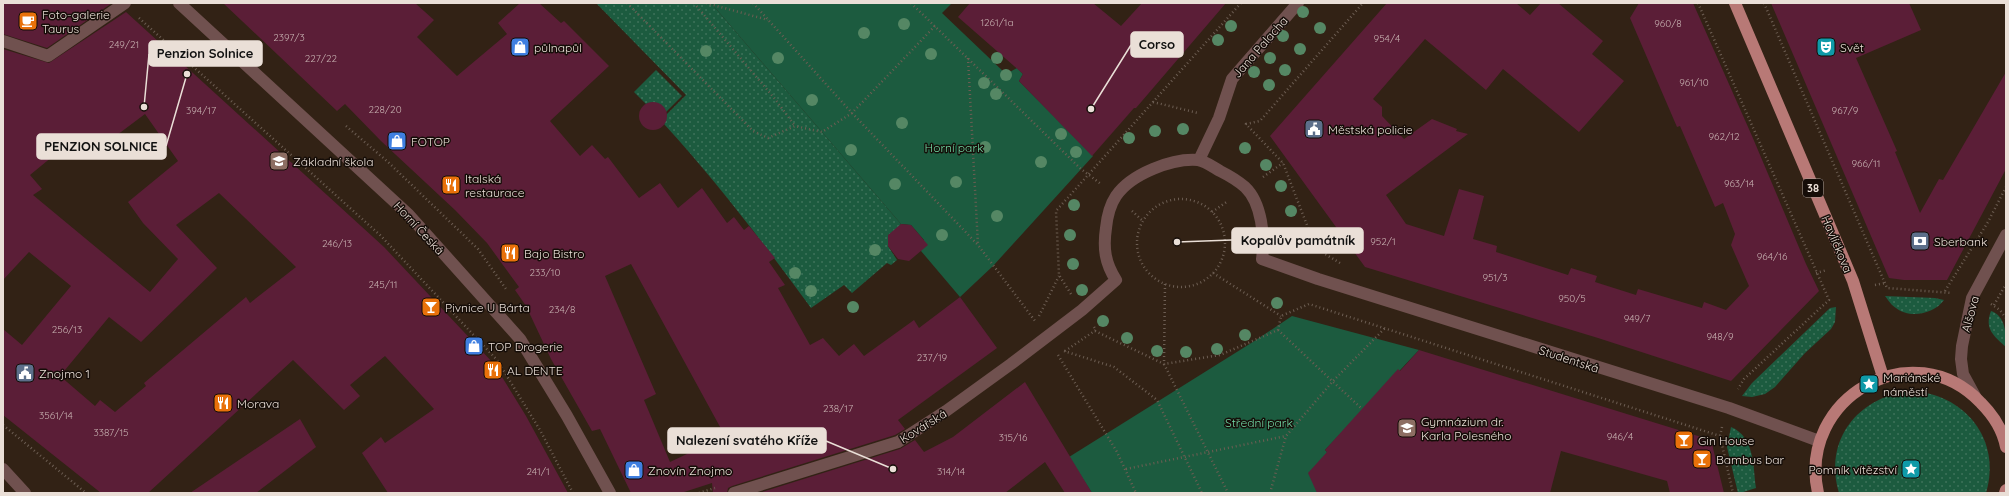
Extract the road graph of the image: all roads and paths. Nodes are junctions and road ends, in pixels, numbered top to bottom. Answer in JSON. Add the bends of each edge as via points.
{"nodes":[{"id":1,"x":179,"y":3,"type":"edge"},
{"id":2,"x":627,"y":3,"type":"edge"},
{"id":3,"x":694,"y":3,"type":"edge"},
{"id":4,"x":706,"y":3,"type":"edge"},
{"id":5,"x":753,"y":3,"type":"edge"},
{"id":6,"x":911,"y":3,"type":"edge"},
{"id":7,"x":1241,"y":3,"type":"edge"},
{"id":8,"x":1298,"y":3,"type":"edge"},
{"id":9,"x":1363,"y":3,"type":"edge"},
{"id":10,"x":1698,"y":3,"type":"edge"},
{"id":11,"x":1734,"y":3,"type":"edge"},
{"id":12,"x":1764,"y":3,"type":"edge"},
{"id":13,"x":124,"y":4,"type":"edge"},
{"id":14,"x":769,"y":20,"type":"junction"},
{"id":15,"x":935,"y":26,"type":"junction"},
{"id":16,"x":3,"y":41,"type":"edge"},
{"id":17,"x":968,"y":58,"type":"junction"},
{"id":18,"x":852,"y":114,"type":"junction"},
{"id":19,"x":795,"y":126,"type":"junction"},
{"id":20,"x":1199,"y":160,"type":"junction"},
{"id":21,"x":1088,"y":174,"type":"junction"},
{"id":22,"x":2006,"y":187,"type":"edge"},
{"id":23,"x":1116,"y":196,"type":"junction"},
{"id":24,"x":1143,"y":221,"type":"junction"},
{"id":25,"x":2006,"y":235,"type":"edge"},
{"id":26,"x":978,"y":245,"type":"junction"},
{"id":27,"x":1345,"y":266,"type":"dead end"},
{"id":28,"x":1213,"y":273,"type":"junction"},
{"id":29,"x":1059,"y":276,"type":"junction"},
{"id":30,"x":1165,"y":284,"type":"junction"},
{"id":31,"x":2006,"y":284,"type":"edge"},
{"id":32,"x":1945,"y":291,"type":"junction"},
{"id":33,"x":1972,"y":298,"type":"junction"},
{"id":34,"x":1994,"y":305,"type":"junction"},
{"id":35,"x":1082,"y":310,"type":"junction"},
{"id":36,"x":1281,"y":316,"type":"junction"},
{"id":37,"x":2006,"y":318,"type":"edge"},
{"id":38,"x":1036,"y":322,"type":"junction"},
{"id":39,"x":1386,"y":327,"type":"junction"},
{"id":40,"x":1031,"y":328,"type":"dead end"},
{"id":41,"x":1096,"y":330,"type":"junction"},
{"id":42,"x":1278,"y":330,"type":"junction"},
{"id":43,"x":1082,"y":332,"type":"dead end"},
{"id":44,"x":1047,"y":337,"type":"junction"},
{"id":45,"x":1164,"y":364,"type":"junction"},
{"id":46,"x":1883,"y":377,"type":"junction"},
{"id":47,"x":1333,"y":381,"type":"junction"},
{"id":48,"x":1730,"y":387,"type":"dead end"},
{"id":49,"x":1738,"y":389,"type":"junction"},
{"id":50,"x":1975,"y":396,"type":"junction"},
{"id":51,"x":1729,"y":408,"type":"junction"},
{"id":52,"x":1362,"y":409,"type":"dead end"},
{"id":53,"x":3,"y":425,"type":"edge"},
{"id":54,"x":1286,"y":436,"type":"junction"},
{"id":55,"x":1720,"y":436,"type":"junction"},
{"id":56,"x":1819,"y":441,"type":"junction"},
{"id":57,"x":2006,"y":448,"type":"edge"},
{"id":58,"x":1208,"y":451,"type":"junction"},
{"id":59,"x":1185,"y":456,"type":"junction"},
{"id":60,"x":3,"y":469,"type":"edge"},
{"id":61,"x":1125,"y":469,"type":"junction"},
{"id":62,"x":721,"y":486,"type":"dead end"},
{"id":63,"x":25,"y":493,"type":"edge"},
{"id":64,"x":86,"y":493,"type":"edge"},
{"id":65,"x":573,"y":493,"type":"edge"},
{"id":66,"x":610,"y":493,"type":"edge"},
{"id":67,"x":698,"y":493,"type":"edge"},
{"id":68,"x":734,"y":493,"type":"edge"},
{"id":69,"x":1136,"y":493,"type":"edge"},
{"id":70,"x":1202,"y":493,"type":"edge"},
{"id":71,"x":1228,"y":493,"type":"edge"},
{"id":72,"x":1270,"y":493,"type":"edge"},
{"id":73,"x":1733,"y":493,"type":"edge"},
{"id":74,"x":1818,"y":493,"type":"edge"}],
"edges":[{"from":1,"to":66,"type":"street","name":"Horní Česká","via":[[409,215],[520,339]]},
{"from":2,"to":19,"type":"path","via":[[753,131],[768,138]]},
{"from":3,"to":19,"type":"path"},
{"from":4,"to":14,"type":"path"},
{"from":5,"to":14,"type":"path"},
{"from":6,"to":15,"type":"path"},
{"from":7,"to":21,"type":"path"},
{"from":8,"to":20,"type":"street","name":"Jana Palacha","via":[[1232,79],[1219,118]]},
{"from":9,"to":27,"type":"path","via":[[1260,121],[1246,124],[1283,163],[1310,233],[1325,254]]},
{"from":10,"to":49,"type":"path","via":[[1829,300],[1744,379]]},
{"from":11,"to":46,"type":"main road","name":"Havlíčkova","number":"38","via":[[1853,281]]},
{"from":12,"to":32,"type":"path","via":[[1887,288]]},
{"from":13,"to":16,"type":"street","via":[[48,56]]},
{"from":13,"to":65,"type":"path","via":[[380,235],[497,360],[540,430]]},
{"from":14,"to":18,"type":"path"},
{"from":15,"to":17,"type":"path"},
{"from":15,"to":18,"type":"path"},
{"from":17,"to":21,"type":"path"},
{"from":17,"to":26,"type":"path"},
{"from":18,"to":19,"type":"path","via":[[822,132]]},
{"from":18,"to":26,"type":"path"},
{"from":20,"to":23,"type":"street","via":[[1152,169]]},
{"from":20,"to":51,"type":"street","name":"Studentská","via":[[1246,188],[1253,199],[1264,233],[1262,259],[1318,279]]},
{"from":21,"to":23,"type":"path"},
{"from":21,"to":29,"type":"path","via":[[1056,211]]},
{"from":22,"to":32,"type":"path","via":[[1988,222]]},
{"from":23,"to":24,"type":"path"},
{"from":23,"to":35,"type":"street","name":"Kovářská","via":[[1107,222],[1104,245],[1108,265],[1116,280]]},
{"from":24,"to":28,"type":"path","via":[[1151,211],[1175,200],[1201,204],[1212,212],[1220,223],[1224,242],[1221,262]]},
{"from":24,"to":30,"type":"path","via":[[1138,234],[1139,258],[1154,278]]},
{"from":25,"to":33,"type":"street","name":"Alšova"},
{"from":26,"to":38,"type":"path"},
{"from":28,"to":30,"type":"path","via":[[1202,282],[1190,286]]},
{"from":28,"to":36,"type":"path"},
{"from":29,"to":35,"type":"path"},
{"from":29,"to":38,"type":"path"},
{"from":30,"to":45,"type":"path"},
{"from":31,"to":34,"type":"path"},
{"from":32,"to":33,"type":"path"},
{"from":33,"to":34,"type":"path"},
{"from":33,"to":50,"type":"street","name":"Alšova","via":[[1961,359],[1963,374]]},
{"from":34,"to":37,"type":"path"},
{"from":35,"to":41,"type":"path"},
{"from":35,"to":44,"type":"street","name":"Kovářská"},
{"from":36,"to":39,"type":"path","via":[[1309,304]]},
{"from":36,"to":42,"type":"path"},
{"from":38,"to":40,"type":"path"},
{"from":38,"to":44,"type":"path"},
{"from":39,"to":47,"type":"path"},
{"from":39,"to":55,"type":"path"},
{"from":41,"to":43,"type":"path"},
{"from":41,"to":45,"type":"path"},
{"from":42,"to":45,"type":"path","via":[[1220,355]]},
{"from":42,"to":47,"type":"path"},
{"from":44,"to":59,"type":"path","via":[[1065,352],[1114,367],[1158,400]]},
{"from":44,"to":61,"type":"path"},
{"from":44,"to":68,"type":"street","name":"Kovářská","via":[[946,411],[898,442]]},
{"from":45,"to":58,"type":"path"},
{"from":46,"to":50,"type":"main road","via":[[1902,373],[1923,373],[1959,385]]},
{"from":46,"to":56,"type":"main road","via":[[1868,383],[1843,401],[1833,413]]},
{"from":47,"to":52,"type":"path"},
{"from":47,"to":54,"type":"path"},
{"from":48,"to":49,"type":"path"},
{"from":49,"to":51,"type":"path"},
{"from":50,"to":57,"type":"main road","via":[[1999,427]]},
{"from":51,"to":55,"type":"path"},
{"from":51,"to":56,"type":"street","name":"Studentská"},
{"from":53,"to":64,"type":"path"},
{"from":54,"to":58,"type":"path"},
{"from":54,"to":72,"type":"path"},
{"from":55,"to":73,"type":"path"},
{"from":56,"to":74,"type":"main road","via":[[1815,475]]},
{"from":58,"to":59,"type":"path"},
{"from":58,"to":71,"type":"path"},
{"from":59,"to":61,"type":"path"},
{"from":59,"to":70,"type":"path"},
{"from":60,"to":63,"type":"street"},
{"from":61,"to":69,"type":"path"},
{"from":62,"to":67,"type":"path"}]}
